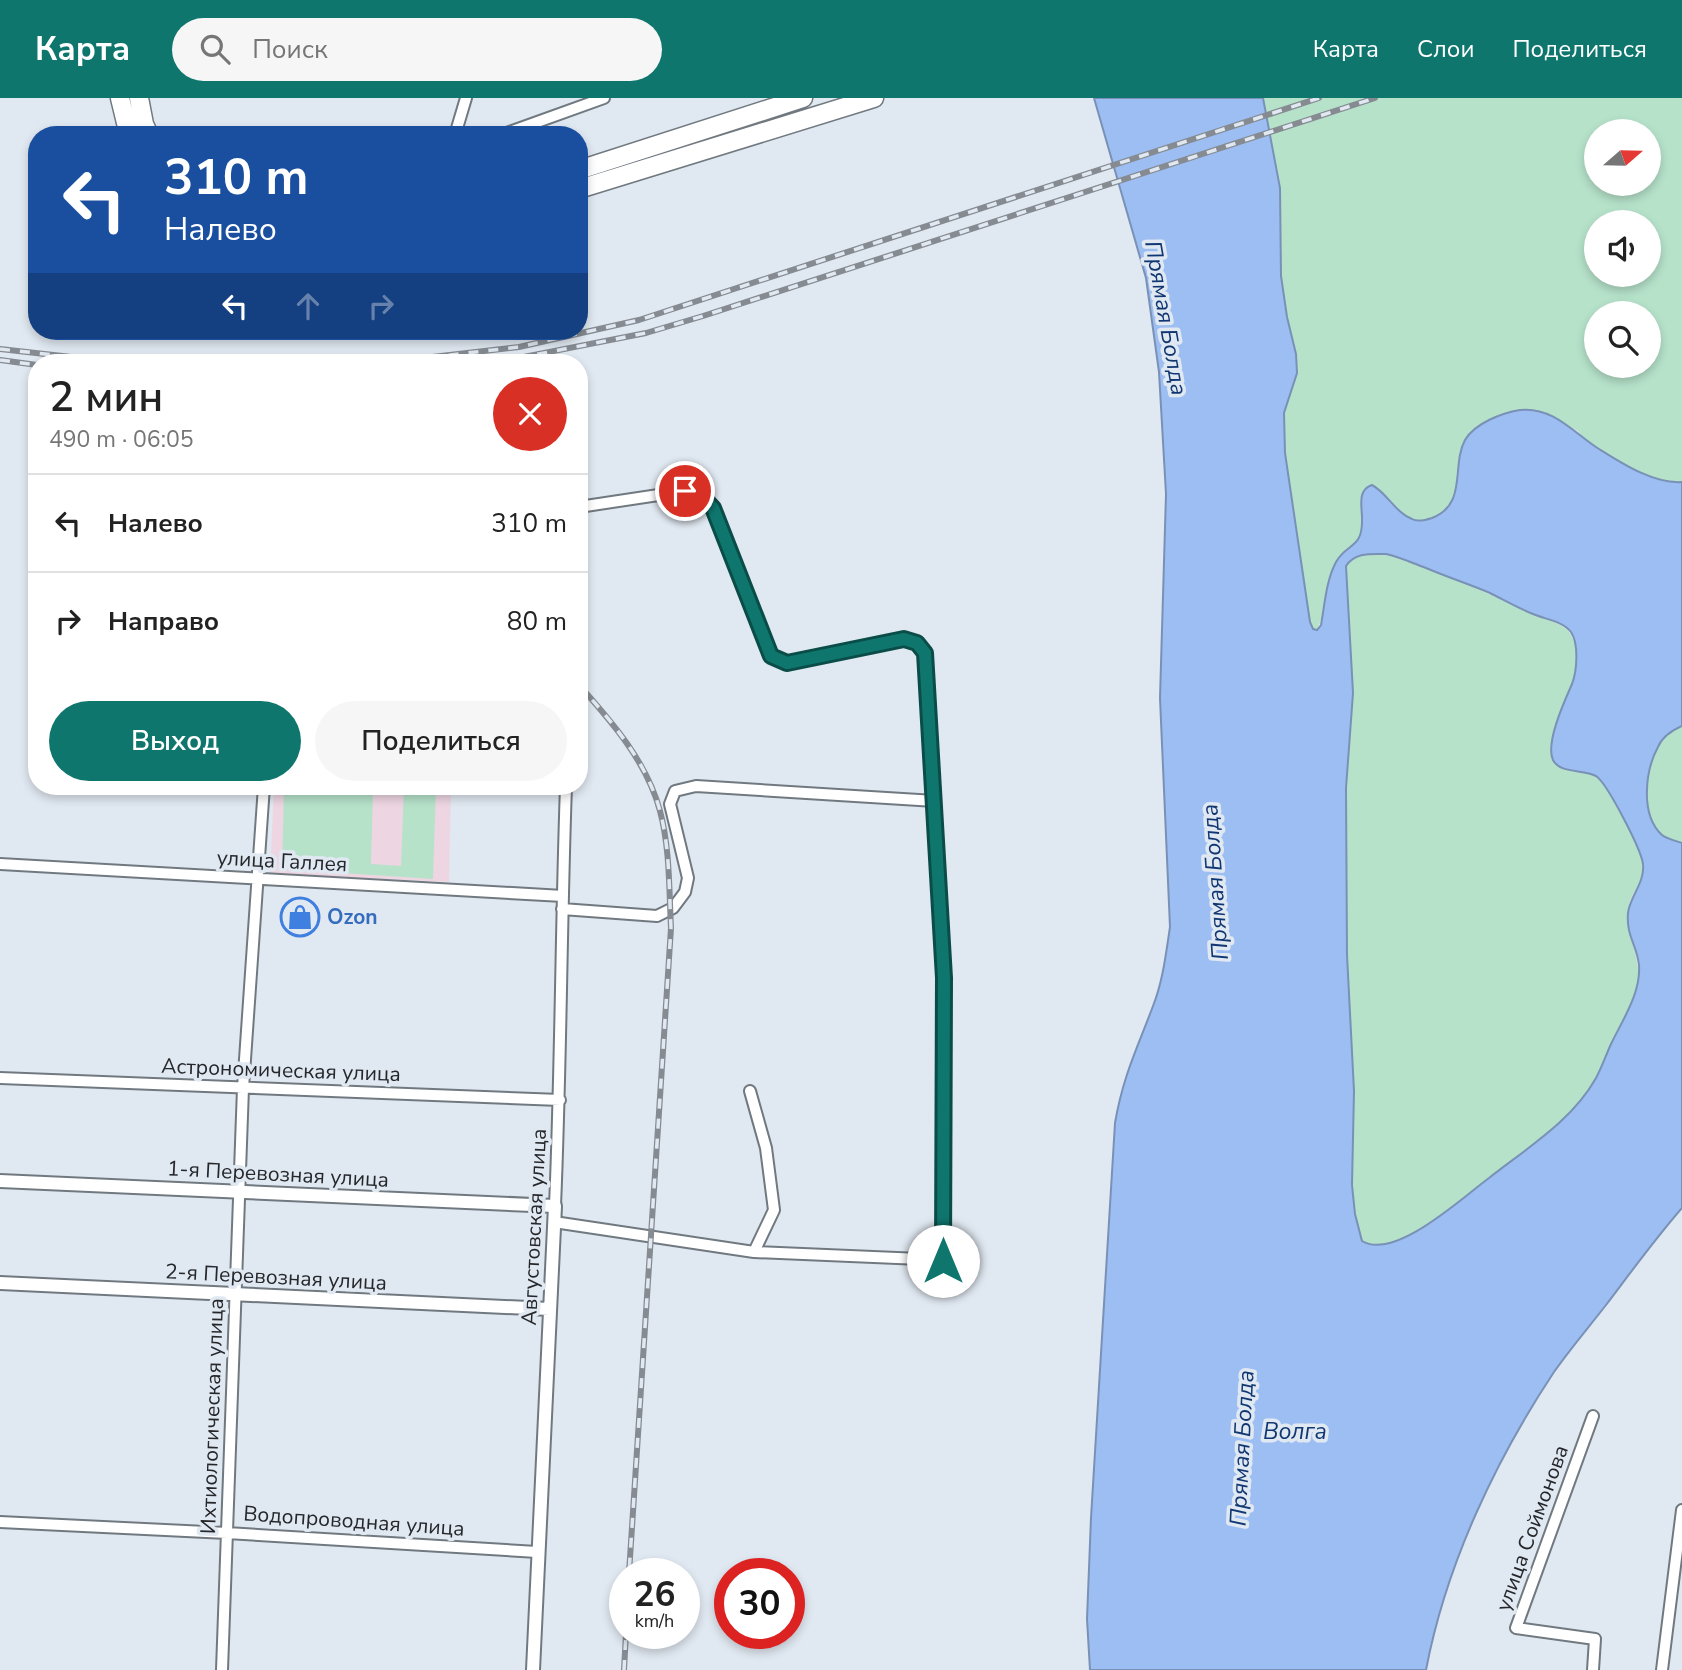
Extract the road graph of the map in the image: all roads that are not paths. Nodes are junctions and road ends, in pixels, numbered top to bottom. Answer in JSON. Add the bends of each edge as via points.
{"nodes":[{"id":1,"x":120,"y":98,"type":"edge"},
{"id":2,"x":139,"y":98,"type":"edge"},
{"id":3,"x":466,"y":98,"type":"edge"},
{"id":4,"x":604,"y":98,"type":"edge"},
{"id":5,"x":803,"y":98,"type":"edge"},
{"id":6,"x":874,"y":98,"type":"edge"},
{"id":7,"x":127,"y":126,"type":"edge"},
{"id":8,"x":145,"y":126,"type":"edge"},
{"id":9,"x":458,"y":126,"type":"edge"},
{"id":10,"x":526,"y":126,"type":"edge"},
{"id":11,"x":588,"y":167,"type":"edge"},
{"id":12,"x":588,"y":186,"type":"edge"},
{"id":13,"x":588,"y":506,"type":"edge"},
{"id":14,"x":264,"y":795,"type":"edge"},
{"id":15,"x":566,"y":795,"type":"edge"},
{"id":16,"x":935,"y":801,"type":"junction"},
{"id":17,"x":0,"y":864,"type":"edge"},
{"id":18,"x":259,"y":879,"type":"junction"},
{"id":19,"x":562,"y":896,"type":"junction"},
{"id":20,"x":562,"y":909,"type":"junction"},
{"id":21,"x":0,"y":1078,"type":"edge"},
{"id":22,"x":243,"y":1088,"type":"junction"},
{"id":23,"x":750,"y":1091,"type":"dead end"},
{"id":24,"x":560,"y":1100,"type":"junction"},
{"id":25,"x":0,"y":1181,"type":"edge"},
{"id":26,"x":239,"y":1192,"type":"junction"},
{"id":27,"x":555,"y":1206,"type":"junction"},
{"id":28,"x":554,"y":1222,"type":"junction"},
{"id":29,"x":754,"y":1252,"type":"junction"},
{"id":30,"x":0,"y":1283,"type":"edge"},
{"id":31,"x":236,"y":1294,"type":"junction"},
{"id":32,"x":549,"y":1309,"type":"junction"},
{"id":33,"x":1593,"y":1416,"type":"dead end"},
{"id":34,"x":1682,"y":1510,"type":"edge"},
{"id":35,"x":0,"y":1522,"type":"edge"},
{"id":36,"x":227,"y":1532,"type":"junction"},
{"id":37,"x":537,"y":1552,"type":"junction"},
{"id":38,"x":222,"y":1670,"type":"edge"},
{"id":39,"x":533,"y":1670,"type":"edge"},
{"id":40,"x":1593,"y":1670,"type":"edge"},
{"id":41,"x":1662,"y":1670,"type":"edge"}],
"edges":[{"from":1,"to":7,"type":"highway"},
{"from":2,"to":8,"type":"highway"},
{"from":3,"to":9,"type":"street"},
{"from":4,"to":10,"type":"street"},
{"from":5,"to":11,"type":"highway"},
{"from":6,"to":12,"type":"highway"},
{"from":13,"to":16,"type":"street","via":[[685,491],[701,495],[713,508],[771,656],[787,663],[904,639],[917,643],[925,653]]},
{"from":14,"to":18,"type":"street","name":"Ихтиологическая улица"},
{"from":15,"to":19,"type":"street","name":"Августовская улица"},
{"from":16,"to":20,"type":"street","via":[[696,786],[675,791],[670,804],[688,878],[685,892],[673,908],[657,916]]},
{"from":16,"to":29,"type":"street","via":[[944,978],[943,1261]]},
{"from":17,"to":18,"type":"street","name":"улица Галлея"},
{"from":18,"to":19,"type":"street","name":"улица Галлея"},
{"from":18,"to":22,"type":"street","name":"Ихтиологическая улица"},
{"from":19,"to":20,"type":"street","name":"Августовская улица"},
{"from":20,"to":24,"type":"street","name":"Августовская улица"},
{"from":21,"to":22,"type":"street","name":"Астрономическая улица"},
{"from":22,"to":24,"type":"street","name":"Астрономическая улица"},
{"from":22,"to":26,"type":"street","name":"Ихтиологическая улица"},
{"from":23,"to":29,"type":"street","via":[[766,1148],[774,1210]]},
{"from":24,"to":27,"type":"street","name":"Августовская улица"},
{"from":25,"to":26,"type":"street","name":"1-я Перевозная улица"},
{"from":26,"to":27,"type":"street","name":"1-я Перевозная улица"},
{"from":26,"to":31,"type":"street","name":"Ихтиологическая улица"},
{"from":27,"to":28,"type":"street","name":"Августовская улица"},
{"from":28,"to":29,"type":"street"},
{"from":28,"to":32,"type":"street","name":"Августовская улица"},
{"from":30,"to":31,"type":"street","name":"2-я Перевозная улица"},
{"from":31,"to":32,"type":"street","name":"2-я Перевозная улица"},
{"from":31,"to":36,"type":"street","name":"Ихтиологическая улица"},
{"from":32,"to":37,"type":"street","name":"Августовская улица"},
{"from":33,"to":40,"type":"street","name":"улица Соймонова","via":[[1516,1628],[1595,1639]]},
{"from":34,"to":41,"type":"street"},
{"from":35,"to":36,"type":"street","name":"Водопроводная улица"},
{"from":36,"to":37,"type":"street","name":"Водопроводная улица"},
{"from":36,"to":38,"type":"street","name":"Ихтиологическая улица"},
{"from":37,"to":39,"type":"street","name":"Августовская улица"}]}
